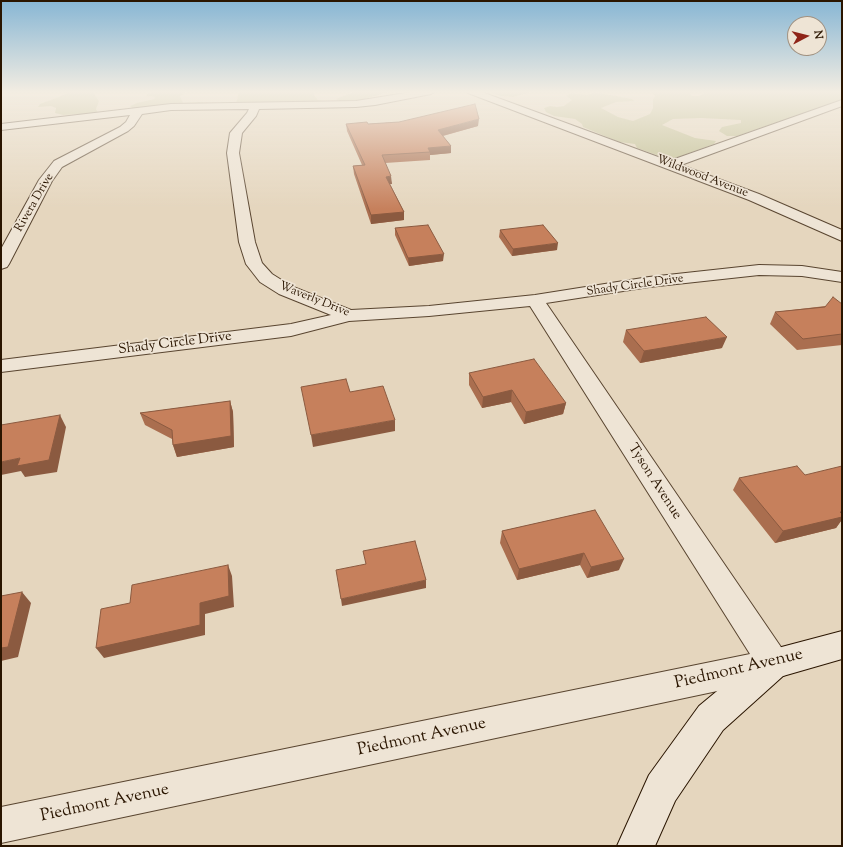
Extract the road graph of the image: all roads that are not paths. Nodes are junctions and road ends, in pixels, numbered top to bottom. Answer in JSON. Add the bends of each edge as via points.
{"nodes":[{"id":1,"x":121,"y":131,"type":"edge"},
{"id":2,"x":238,"y":131,"type":"edge"},
{"id":3,"x":577,"y":131,"type":"edge"},
{"id":4,"x":764,"y":131,"type":"edge"},
{"id":5,"x":670,"y":165,"type":"junction"},
{"id":6,"x":842,"y":236,"type":"edge"},
{"id":7,"x":1,"y":264,"type":"edge"},
{"id":8,"x":842,"y":277,"type":"edge"},
{"id":9,"x":535,"y":300,"type":"junction"},
{"id":10,"x":429,"y":311,"type":"joint"},
{"id":11,"x":349,"y":316,"type":"junction"},
{"id":12,"x":1,"y":366,"type":"edge"},
{"id":13,"x":842,"y":645,"type":"edge"},
{"id":14,"x":774,"y":664,"type":"junction"},
{"id":15,"x":1,"y":825,"type":"edge"},
{"id":16,"x":636,"y":846,"type":"edge"}],
"edges":[{"from":1,"to":7,"type":"street","name":"Rivera Drive","via":[[58,164],[46,180]]},
{"from":2,"to":11,"type":"street","name":"Waverly Drive","via":[[233,153],[247,242],[254,264],[266,278],[285,290]]},
{"from":3,"to":5,"type":"street","name":"Wildwood Avenue"},
{"from":4,"to":5,"type":"street"},
{"from":5,"to":6,"type":"street","name":"Wildwood Avenue","via":[[754,197]]},
{"from":8,"to":9,"type":"street","name":"Shady Circle Drive","via":[[802,271],[759,270],[649,282]]},
{"from":9,"to":10,"type":"street","name":"Shady Circle Drive"},
{"from":9,"to":14,"type":"street","name":"Tyson Avenue"},
{"from":10,"to":11,"type":"street","name":"Waverly Drive"},
{"from":11,"to":12,"type":"street","name":"Shady Circle Drive","via":[[291,330]]},
{"from":13,"to":14,"type":"street","name":"Piedmont Avenue"},
{"from":14,"to":15,"type":"street","name":"Piedmont Avenue"},
{"from":14,"to":16,"type":"street","via":[[712,718],[662,788]]}]}
